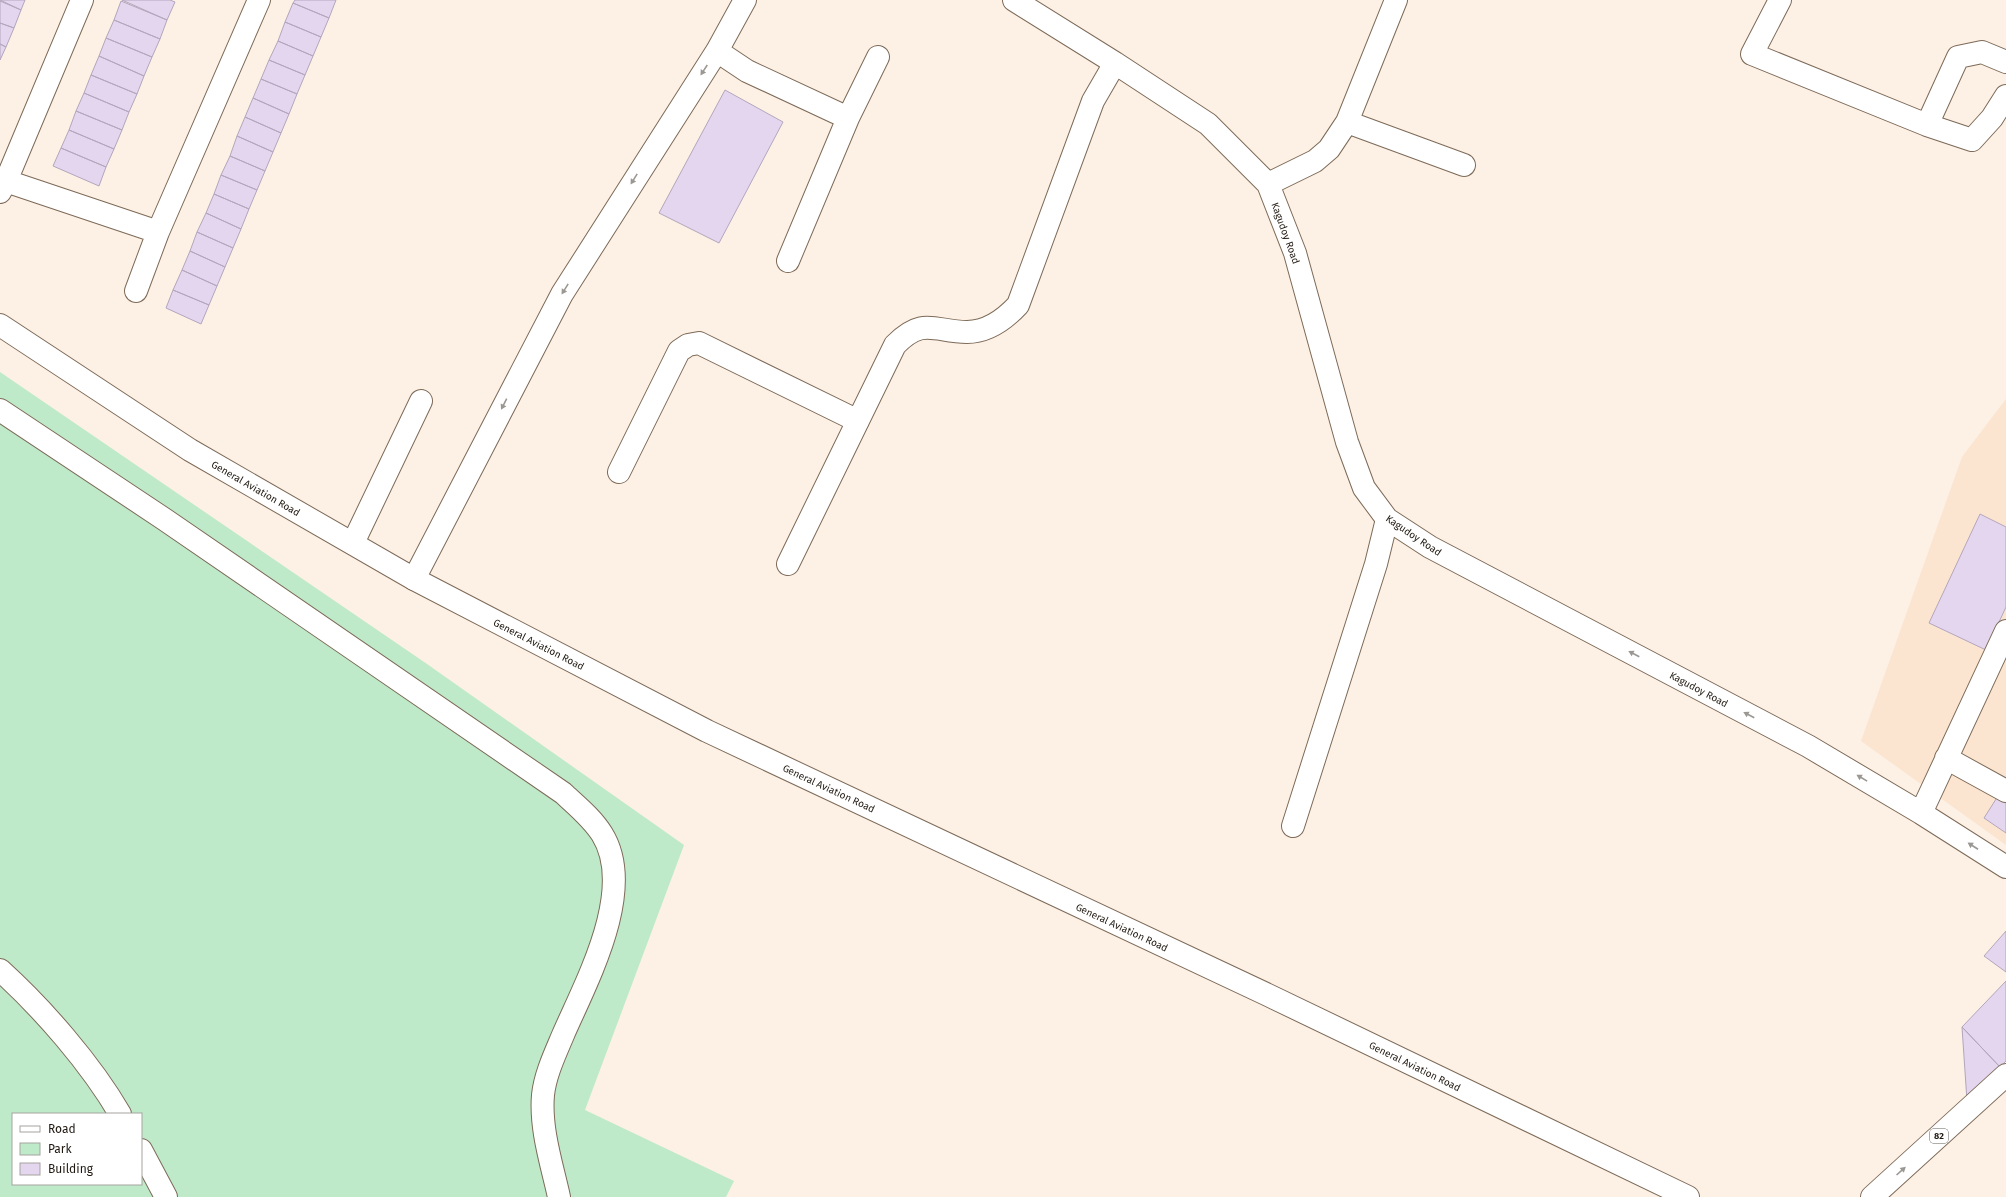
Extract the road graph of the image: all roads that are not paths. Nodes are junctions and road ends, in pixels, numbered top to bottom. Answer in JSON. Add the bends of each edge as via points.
{"nodes":[{"id":1,"x":82,"y":0,"type":"edge"},
{"id":2,"x":259,"y":0,"type":"edge"},
{"id":3,"x":745,"y":0,"type":"edge"},
{"id":4,"x":1014,"y":0,"type":"edge"},
{"id":5,"x":1396,"y":0,"type":"edge"},
{"id":6,"x":1780,"y":0,"type":"edge"},
{"id":7,"x":716,"y":51,"type":"junction"},
{"id":8,"x":878,"y":57,"type":"dead end"},
{"id":9,"x":2006,"y":62,"type":"edge"},
{"id":10,"x":1115,"y":63,"type":"junction"},
{"id":11,"x":2006,"y":96,"type":"edge"},
{"id":12,"x":848,"y":118,"type":"junction"},
{"id":13,"x":1347,"y":122,"type":"junction"},
{"id":14,"x":1927,"y":125,"type":"junction"},
{"id":15,"x":1464,"y":166,"type":"dead end"},
{"id":16,"x":2,"y":184,"type":"edge"},
{"id":17,"x":1268,"y":184,"type":"junction"},
{"id":18,"x":158,"y":232,"type":"junction"},
{"id":19,"x":788,"y":261,"type":"dead end"},
{"id":20,"x":136,"y":290,"type":"dead end"},
{"id":21,"x":0,"y":325,"type":"edge"},
{"id":22,"x":421,"y":401,"type":"dead end"},
{"id":23,"x":0,"y":410,"type":"edge"},
{"id":24,"x":858,"y":421,"type":"junction"},
{"id":25,"x":619,"y":472,"type":"dead end"},
{"id":26,"x":1387,"y":519,"type":"junction"},
{"id":27,"x":353,"y":544,"type":"junction"},
{"id":28,"x":788,"y":564,"type":"dead end"},
{"id":29,"x":414,"y":579,"type":"junction"},
{"id":30,"x":2006,"y":631,"type":"edge"},
{"id":31,"x":1946,"y":758,"type":"junction"},
{"id":32,"x":2006,"y":791,"type":"edge"},
{"id":33,"x":1921,"y":813,"type":"junction"},
{"id":34,"x":1293,"y":826,"type":"dead end"},
{"id":35,"x":2006,"y":867,"type":"edge"},
{"id":36,"x":0,"y":970,"type":"edge"},
{"id":37,"x":2006,"y":1075,"type":"edge"},
{"id":38,"x":119,"y":1113,"type":"edge"},
{"id":39,"x":142,"y":1152,"type":"edge"},
{"id":40,"x":166,"y":1197,"type":"edge"},
{"id":41,"x":559,"y":1197,"type":"edge"},
{"id":42,"x":1688,"y":1197,"type":"edge"},
{"id":43,"x":1872,"y":1197,"type":"edge"}],
"edges":[{"from":1,"to":16,"type":"street"},
{"from":2,"to":18,"type":"street"},
{"from":3,"to":7,"type":"street"},
{"from":4,"to":10,"type":"street","name":"Kagudoy Road"},
{"from":5,"to":13,"type":"street"},
{"from":6,"to":14,"type":"street","via":[[1752,54]]},
{"from":7,"to":12,"type":"street","via":[[747,71]]},
{"from":7,"to":29,"type":"street","one_way":true,"via":[[562,294]]},
{"from":8,"to":12,"type":"street"},
{"from":9,"to":14,"type":"street","via":[[1982,52],[1958,57]]},
{"from":10,"to":17,"type":"street","name":"Kagudoy Road","via":[[1208,124]]},
{"from":10,"to":24,"type":"street","via":[[1093,101],[1018,305],[1008,315],[982,330],[967,332],[929,326],[901,339],[895,345]]},
{"from":11,"to":14,"type":"street","via":[[1992,118],[1972,140]]},
{"from":12,"to":19,"type":"street"},
{"from":13,"to":15,"type":"street"},
{"from":13,"to":17,"type":"street","via":[[1329,149],[1316,161]]},
{"from":16,"to":18,"type":"street"},
{"from":17,"to":26,"type":"street","name":"Kagudoy Road","via":[[1295,253],[1347,442],[1364,488]]},
{"from":18,"to":20,"type":"street"},
{"from":21,"to":27,"type":"street","name":"General Aviation Road","via":[[190,450]]},
{"from":22,"to":27,"type":"street"},
{"from":23,"to":41,"type":"street","via":[[164,519],[563,793],[587,815],[603,835],[614,862],[614,894],[600,947],[550,1067],[543,1095],[544,1126]]},
{"from":24,"to":25,"type":"street","via":[[699,343],[688,345],[679,351]]},
{"from":24,"to":28,"type":"street"},
{"from":33,"to":26,"type":"street","name":"Kagudoy Road","one_way":true,"via":[[1808,746],[1430,547]]},
{"from":26,"to":34,"type":"street","via":[[1376,564]]},
{"from":27,"to":29,"type":"street","name":"General Aviation Road"},
{"from":29,"to":42,"type":"street","name":"General Aviation Road","via":[[708,731],[1268,995]]},
{"from":30,"to":31,"type":"street"},
{"from":31,"to":32,"type":"street"},
{"from":31,"to":33,"type":"street"},
{"from":35,"to":33,"type":"street","name":"Kagudoy Road","one_way":true},
{"from":36,"to":38,"type":"street","via":[[18,986],[72,1047]]},
{"from":43,"to":37,"type":"street","number":"82","one_way":true},
{"from":39,"to":40,"type":"street"}]}
